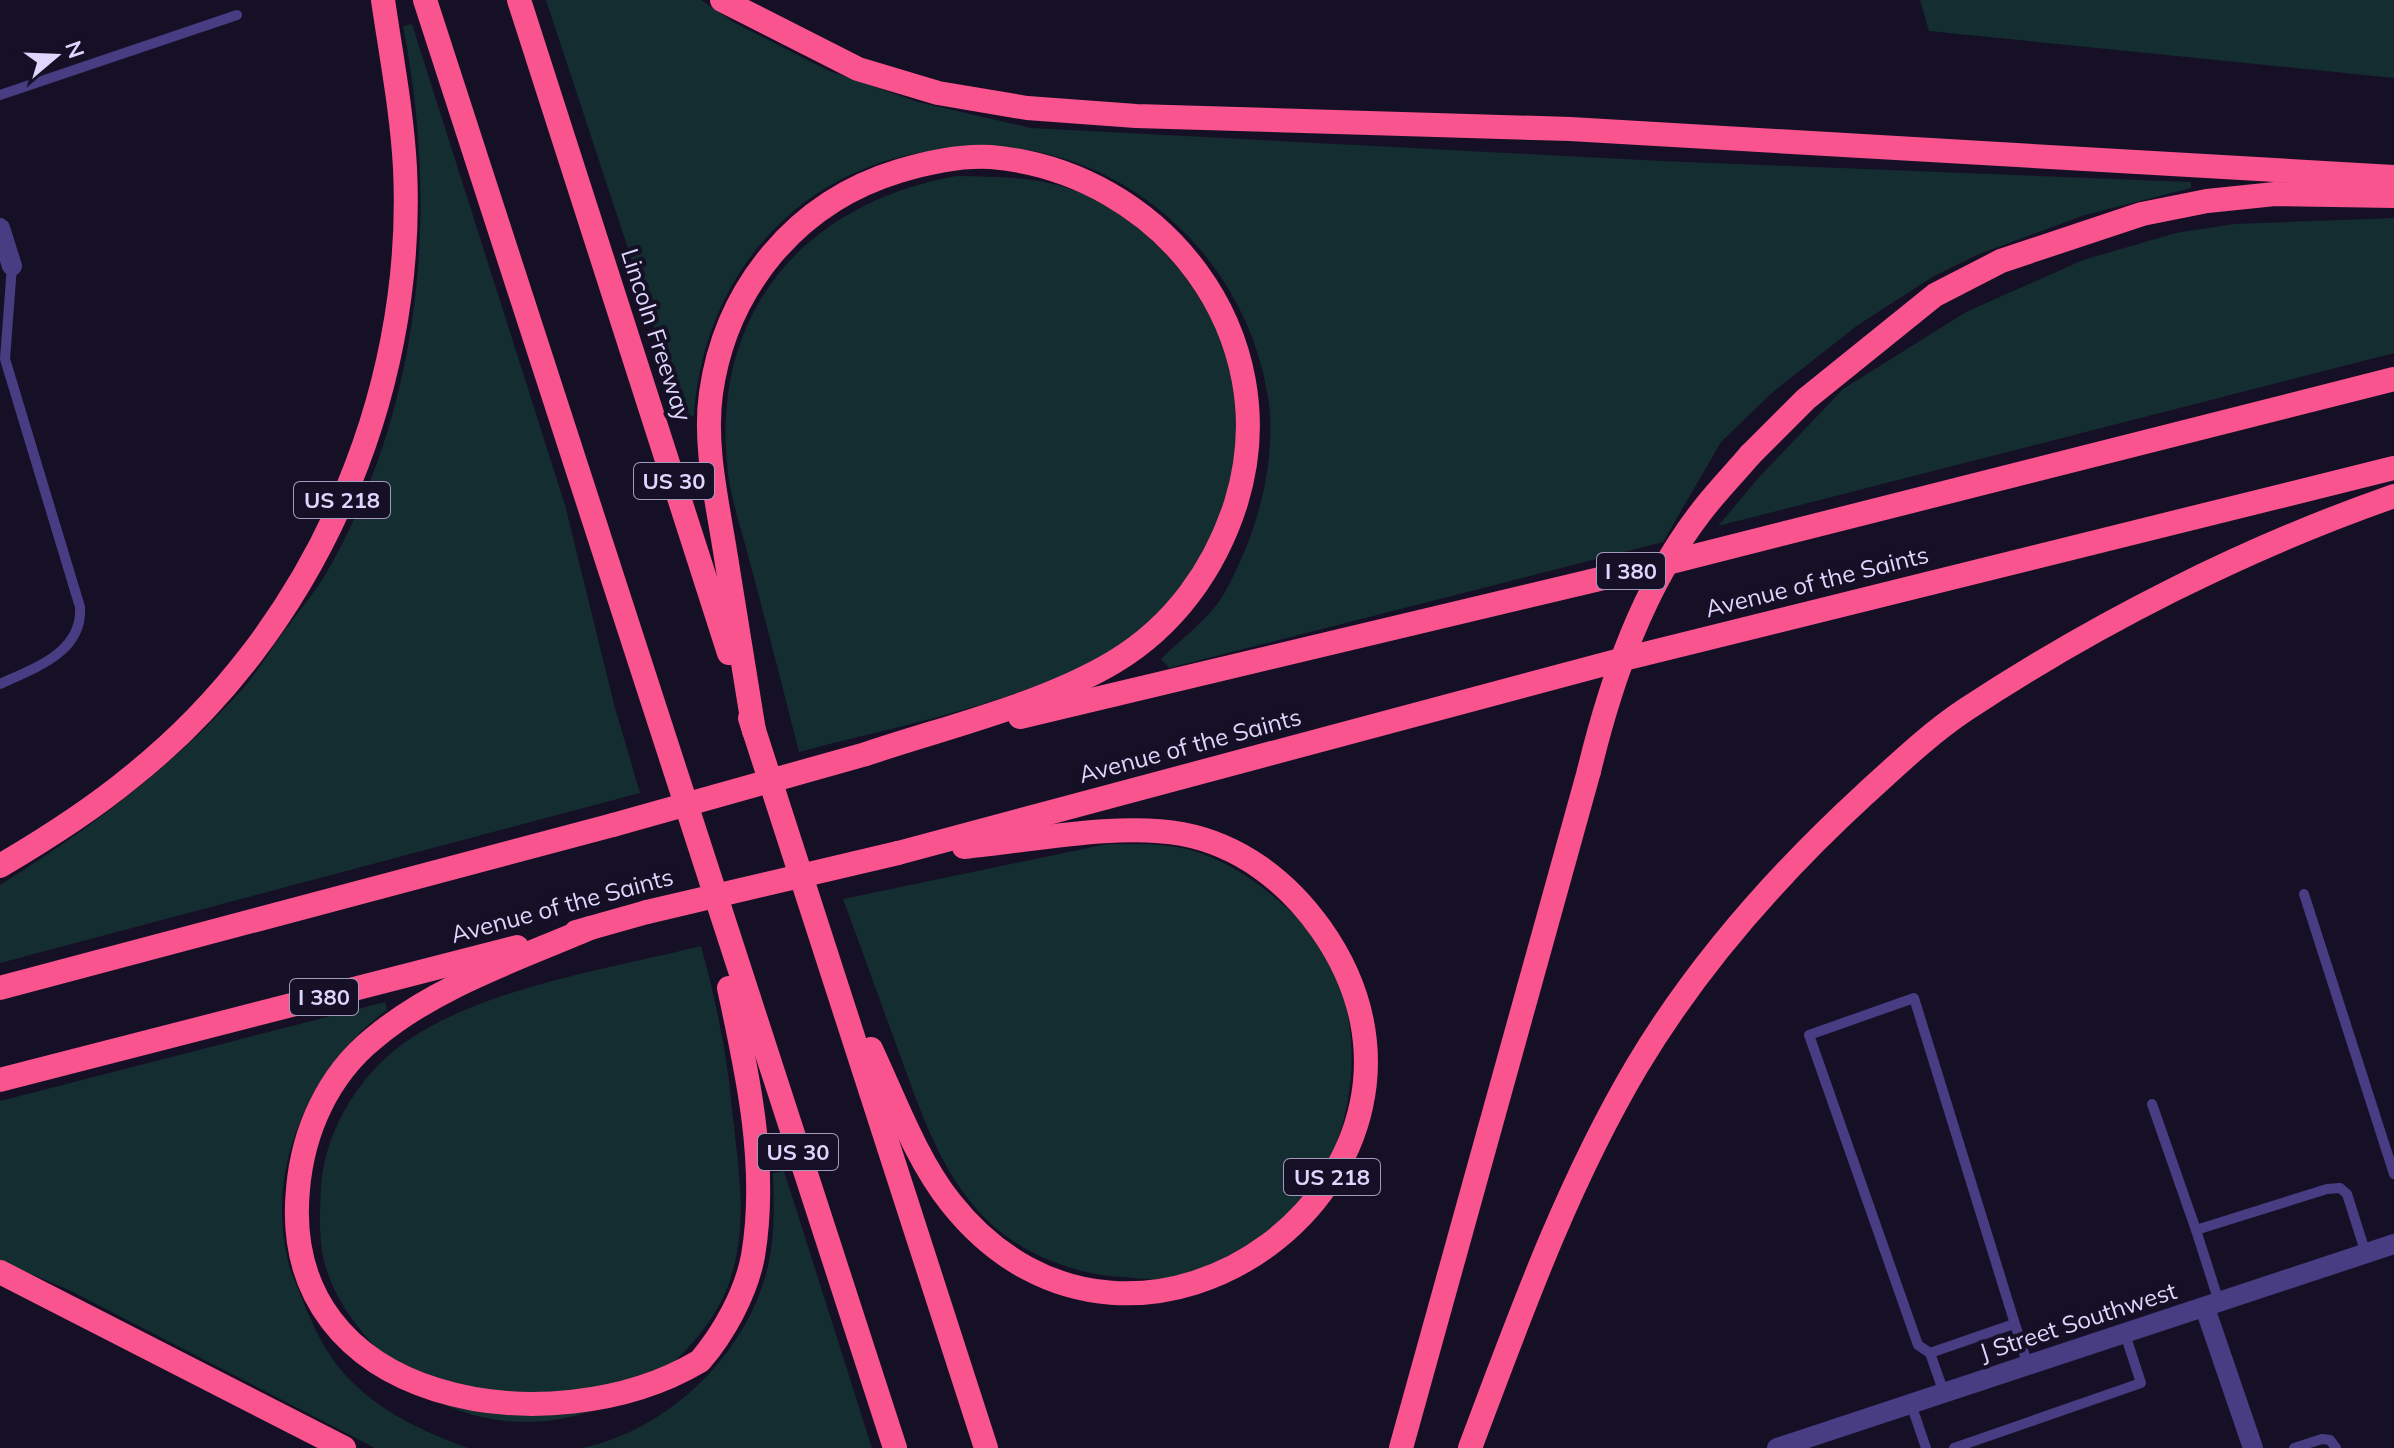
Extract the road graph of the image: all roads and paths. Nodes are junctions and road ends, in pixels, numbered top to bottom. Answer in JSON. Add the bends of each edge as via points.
{"nodes":[{"id":1,"x":383,"y":0,"type":"edge"},
{"id":2,"x":425,"y":0,"type":"edge"},
{"id":3,"x":519,"y":0,"type":"edge"},
{"id":4,"x":722,"y":0,"type":"edge"},
{"id":5,"x":237,"y":15,"type":"dead end"},
{"id":6,"x":0,"y":95,"type":"edge"},
{"id":7,"x":2394,"y":177,"type":"edge"},
{"id":8,"x":2394,"y":196,"type":"edge"},
{"id":9,"x":0,"y":228,"type":"edge"},
{"id":10,"x":12,"y":266,"type":"joint"},
{"id":11,"x":3,"y":360,"type":"edge"},
{"id":12,"x":2394,"y":379,"type":"edge"},
{"id":13,"x":2394,"y":468,"type":"edge"},
{"id":14,"x":2394,"y":496,"type":"edge"},
{"id":15,"x":0,"y":684,"type":"edge"},
{"id":16,"x":754,"y":731,"type":"junction"},
{"id":17,"x":866,"y":754,"type":"junction"},
{"id":18,"x":898,"y":853,"type":"junction"},
{"id":19,"x":700,"y":856,"type":"junction"},
{"id":20,"x":0,"y":866,"type":"edge"},
{"id":21,"x":2304,"y":894,"type":"dead end"},
{"id":22,"x":590,"y":928,"type":"junction"},
{"id":23,"x":829,"y":961,"type":"junction"},
{"id":24,"x":0,"y":988,"type":"edge"},
{"id":25,"x":0,"y":1080,"type":"edge"},
{"id":26,"x":2152,"y":1104,"type":"dead end"},
{"id":27,"x":2389,"y":1140,"type":"edge"},
{"id":28,"x":2394,"y":1174,"type":"edge"},
{"id":29,"x":2196,"y":1230,"type":"junction"},
{"id":30,"x":2394,"y":1244,"type":"edge"},
{"id":31,"x":2366,"y":1254,"type":"junction"},
{"id":32,"x":0,"y":1272,"type":"edge"},
{"id":33,"x":2212,"y":1306,"type":"junction"},
{"id":34,"x":2014,"y":1324,"type":"junction"},
{"id":35,"x":2125,"y":1334,"type":"junction"},
{"id":36,"x":1930,"y":1353,"type":"junction"},
{"id":37,"x":2028,"y":1366,"type":"junction"},
{"id":38,"x":1944,"y":1393,"type":"junction"},
{"id":39,"x":405,"y":1402,"type":"dead end"},
{"id":40,"x":1911,"y":1404,"type":"junction"},
{"id":41,"x":630,"y":1414,"type":"dead end"},
{"id":42,"x":344,"y":1448,"type":"edge"},
{"id":43,"x":895,"y":1448,"type":"edge"},
{"id":44,"x":986,"y":1448,"type":"edge"},
{"id":45,"x":1401,"y":1448,"type":"edge"},
{"id":46,"x":1470,"y":1448,"type":"edge"},
{"id":47,"x":1777,"y":1448,"type":"edge"},
{"id":48,"x":1926,"y":1448,"type":"edge"},
{"id":49,"x":1954,"y":1448,"type":"edge"},
{"id":50,"x":2253,"y":1448,"type":"edge"},
{"id":51,"x":2294,"y":1448,"type":"edge"},
{"id":52,"x":2336,"y":1448,"type":"edge"}],
"edges":[{"from":1,"to":20,"type":"highway","number":"US 218","via":[[405,167],[404,248],[383,382],[364,450],[334,520],[260,642],[201,712],[131,778]]},
{"from":2,"to":19,"type":"highway","number":"US 30"},
{"from":3,"to":16,"type":"highway","name":"Lincoln Freeway","number":"US 30"},
{"from":4,"to":7,"type":"highway","via":[[858,69],[938,93],[1027,108],[1570,129]]},
{"from":5,"to":6,"type":"lane"},
{"from":8,"to":45,"type":"highway","bridge":true,"via":[[2275,194],[2207,201],[2142,214],[2001,261],[1935,295],[1806,399],[1700,513],[1635,624],[1605,702]]},
{"from":9,"to":10,"type":"street"},
{"from":10,"to":11,"type":"lane"},
{"from":11,"to":15,"type":"lane","via":[[81,622],[69,646]]},
{"from":12,"to":17,"type":"highway","number":"I 380","via":[[1671,562]]},
{"from":13,"to":18,"type":"highway","name":"Avenue of the Saints","number":"I 380","via":[[1620,660]]},
{"from":14,"to":46,"type":"highway","via":[[2187,584],[1963,712],[1893,768],[1756,902],[1638,1065],[1579,1175]]},
{"from":16,"to":17,"type":"highway","via":[[710,461],[711,393],[740,300],[768,256],[800,222],[882,176],[935,160],[989,157],[1041,166],[1089,184],[1132,209],[1174,243],[1204,280],[1231,328],[1243,376],[1250,431],[1242,484],[1225,537],[1198,584],[1168,620],[1115,661],[1055,690]]},
{"from":16,"to":23,"type":"highway","name":"Lincoln Freeway","number":"US 30"},
{"from":17,"to":24,"type":"highway","number":"I 380","bridge":true},
{"from":18,"to":22,"type":"highway","name":"Avenue of the Saints","number":"I 380","bridge":true},
{"from":18,"to":23,"type":"highway","number":"US 218","via":[[1108,832],[1179,833],[1249,859],[1284,885],[1330,942],[1349,981],[1364,1052],[1354,1128],[1322,1194],[1301,1219],[1242,1265],[1172,1289],[1105,1292],[1033,1270],[1005,1255],[951,1203],[926,1164]]},
{"from":19,"to":41,"type":"highway","via":[[742,1044],[756,1136],[758,1201],[752,1259],[716,1343],[680,1382]]},
{"from":19,"to":43,"type":"highway","number":"US 30"},
{"from":21,"to":27,"type":"lane"},
{"from":22,"to":25,"type":"highway","name":"Avenue of the Saints","number":"I 380"},
{"from":22,"to":39,"type":"highway","via":[[424,1001],[372,1039],[340,1071],[316,1113],[300,1162],[295,1219],[302,1269],[321,1314],[348,1353],[380,1386]]},
{"from":23,"to":44,"type":"highway","number":"US 30"},
{"from":26,"to":29,"type":"lane"},
{"from":27,"to":28,"type":"lane"},
{"from":29,"to":31,"type":"lane","via":[[2340,1188],[2347,1194]]},
{"from":29,"to":33,"type":"lane"},
{"from":30,"to":31,"type":"street","name":"J Street Southwest"},
{"from":31,"to":33,"type":"street","name":"J Street Southwest"},
{"from":32,"to":42,"type":"highway"},
{"from":33,"to":35,"type":"street","name":"J Street Southwest"},
{"from":33,"to":50,"type":"street"},
{"from":34,"to":36,"type":"lane"},
{"from":34,"to":36,"type":"lane","via":[[1914,998],[1809,1035],[1918,1345]]},
{"from":34,"to":37,"type":"lane"},
{"from":35,"to":37,"type":"street","name":"J Street Southwest"},
{"from":35,"to":49,"type":"lane","via":[[2141,1383]]},
{"from":36,"to":38,"type":"lane"},
{"from":37,"to":38,"type":"street","name":"J Street Southwest"},
{"from":38,"to":40,"type":"street","name":"J Street Southwest"},
{"from":40,"to":47,"type":"street","name":"J Street Southwest"},
{"from":40,"to":48,"type":"lane"},
{"from":51,"to":52,"type":"lane","via":[[2322,1439]]}]}
